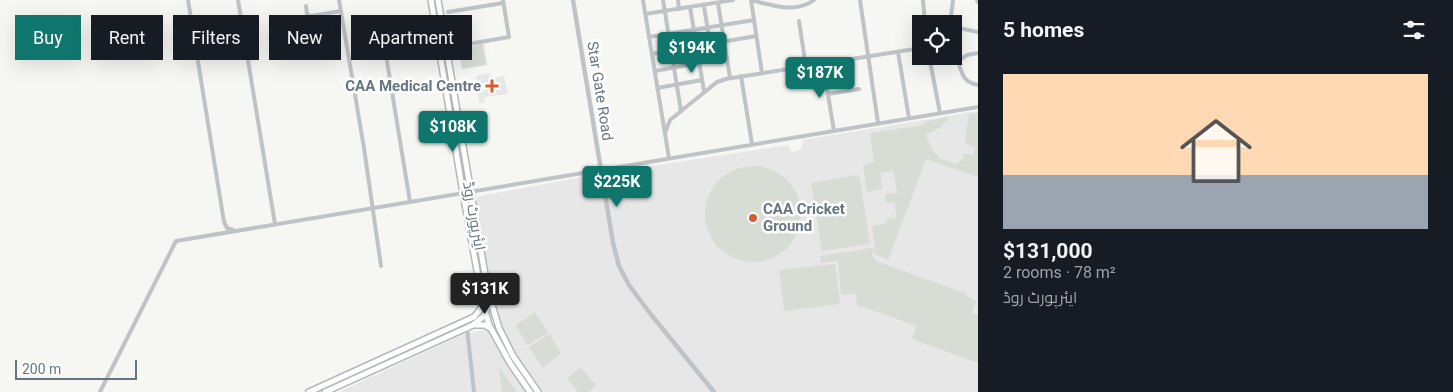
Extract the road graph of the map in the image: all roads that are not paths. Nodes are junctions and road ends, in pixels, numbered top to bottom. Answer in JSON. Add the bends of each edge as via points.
{"nodes":[{"id":1,"x":188,"y":0,"type":"edge"},
{"id":2,"x":238,"y":0,"type":"edge"},
{"id":3,"x":339,"y":0,"type":"edge"},
{"id":4,"x":431,"y":0,"type":"edge"},
{"id":5,"x":438,"y":0,"type":"edge"},
{"id":6,"x":573,"y":0,"type":"edge"},
{"id":7,"x":643,"y":0,"type":"edge"},
{"id":8,"x":663,"y":0,"type":"edge"},
{"id":9,"x":678,"y":0,"type":"edge"},
{"id":10,"x":733,"y":0,"type":"edge"},
{"id":11,"x":751,"y":0,"type":"edge"},
{"id":12,"x":814,"y":0,"type":"edge"},
{"id":13,"x":860,"y":0,"type":"edge"},
{"id":14,"x":923,"y":0,"type":"edge"},
{"id":15,"x":953,"y":0,"type":"edge"},
{"id":16,"x":503,"y":1,"type":"edge"},
{"id":17,"x":718,"y":3,"type":"junction"},
{"id":18,"x":306,"y":6,"type":"dead end"},
{"id":19,"x":704,"y":6,"type":"junction"},
{"id":20,"x":690,"y":7,"type":"junction"},
{"id":21,"x":679,"y":9,"type":"junction"},
{"id":22,"x":341,"y":11,"type":"junction"},
{"id":23,"x":665,"y":11,"type":"junction"},
{"id":24,"x":448,"y":12,"type":"dead end"},
{"id":25,"x":646,"y":14,"type":"junction"},
{"id":26,"x":440,"y":15,"type":"edge"},
{"id":27,"x":924,"y":15,"type":"edge"},
{"id":28,"x":951,"y":15,"type":"edge"},
{"id":29,"x":754,"y":20,"type":"junction"},
{"id":30,"x":799,"y":21,"type":"dead end"},
{"id":31,"x":721,"y":25,"type":"junction"},
{"id":32,"x":707,"y":27,"type":"junction"},
{"id":33,"x":962,"y":29,"type":"edge"},
{"id":34,"x":694,"y":30,"type":"junction"},
{"id":35,"x":978,"y":32,"type":"edge"},
{"id":36,"x":668,"y":34,"type":"junction"},
{"id":37,"x":756,"y":36,"type":"junction"},
{"id":38,"x":649,"y":37,"type":"junction"},
{"id":39,"x":724,"y":42,"type":"junction"},
{"id":40,"x":472,"y":43,"type":"edge"},
{"id":41,"x":710,"y":44,"type":"junction"},
{"id":42,"x":696,"y":46,"type":"junction"},
{"id":43,"x":912,"y":50,"type":"edge"},
{"id":44,"x":671,"y":51,"type":"junction"},
{"id":45,"x":898,"y":52,"type":"junction"},
{"id":46,"x":978,"y":53,"type":"edge"},
{"id":47,"x":652,"y":54,"type":"junction"},
{"id":48,"x":868,"y":57,"type":"junction"},
{"id":49,"x":726,"y":58,"type":"junction"},
{"id":50,"x":962,"y":58,"type":"edge"},
{"id":51,"x":387,"y":60,"type":"edge"},
{"id":52,"x":448,"y":60,"type":"edge"},
{"id":53,"x":699,"y":63,"type":"junction"},
{"id":54,"x":824,"y":64,"type":"junction"},
{"id":55,"x":931,"y":65,"type":"edge"},
{"id":56,"x":959,"y":65,"type":"edge"},
{"id":57,"x":806,"y":66,"type":"junction"},
{"id":58,"x":674,"y":68,"type":"junction"},
{"id":59,"x":654,"y":72,"type":"junction"},
{"id":60,"x":762,"y":73,"type":"junction"},
{"id":61,"x":741,"y":76,"type":"junction"},
{"id":62,"x":730,"y":78,"type":"junction"},
{"id":63,"x":702,"y":80,"type":"junction"},
{"id":64,"x":677,"y":85,"type":"junction"},
{"id":65,"x":978,"y":85,"type":"edge"},
{"id":66,"x":657,"y":88,"type":"junction"},
{"id":67,"x":859,"y":89,"type":"dead end"},
{"id":68,"x":704,"y":91,"type":"junction"},
{"id":69,"x":828,"y":94,"type":"junction"},
{"id":70,"x":978,"y":107,"type":"edge"},
{"id":71,"x":681,"y":111,"type":"junction"},
{"id":72,"x":940,"y":113,"type":"junction"},
{"id":73,"x":908,"y":118,"type":"junction"},
{"id":74,"x":878,"y":123,"type":"junction"},
{"id":75,"x":834,"y":131,"type":"junction"},
{"id":76,"x":665,"y":134,"type":"junction"},
{"id":77,"x":752,"y":144,"type":"junction"},
{"id":78,"x":669,"y":158,"type":"junction"},
{"id":79,"x":600,"y":171,"type":"junction"},
{"id":80,"x":469,"y":192,"type":"junction"},
{"id":81,"x":463,"y":193,"type":"junction"},
{"id":82,"x":410,"y":202,"type":"junction"},
{"id":83,"x":373,"y":207,"type":"junction"},
{"id":84,"x":275,"y":224,"type":"junction"},
{"id":85,"x":234,"y":231,"type":"junction"},
{"id":86,"x":381,"y":266,"type":"dead end"},
{"id":87,"x":490,"y":301,"type":"junction"},
{"id":88,"x":483,"y":304,"type":"junction"},
{"id":89,"x":486,"y":313,"type":"junction"},
{"id":90,"x":474,"y":317,"type":"junction"},
{"id":91,"x":481,"y":318,"type":"junction"},
{"id":92,"x":488,"y":321,"type":"junction"},
{"id":93,"x":470,"y":326,"type":"junction"},
{"id":94,"x":499,"y":328,"type":"junction"},
{"id":95,"x":491,"y":329,"type":"junction"},
{"id":96,"x":100,"y":392,"type":"edge"},
{"id":97,"x":310,"y":392,"type":"edge"},
{"id":98,"x":325,"y":392,"type":"edge"},
{"id":99,"x":474,"y":392,"type":"edge"},
{"id":100,"x":530,"y":392,"type":"edge"},
{"id":101,"x":538,"y":392,"type":"edge"},
{"id":102,"x":714,"y":392,"type":"edge"}],
"edges":[{"from":1,"to":85,"type":"street","via":[[224,222]]},
{"from":2,"to":84,"type":"street"},
{"from":3,"to":22,"type":"street"},
{"from":4,"to":81,"type":"main road","name":"ایئرپورٹ روڈ"},
{"from":5,"to":26,"type":"main road","name":"ایئرپورٹ روڈ"},
{"from":6,"to":79,"type":"street","name":"Star Gate Road"},
{"from":7,"to":25,"type":"street"},
{"from":8,"to":23,"type":"street"},
{"from":9,"to":21,"type":"street"},
{"from":10,"to":17,"type":"street"},
{"from":11,"to":12,"type":"street","via":[[798,7]]},
{"from":11,"to":29,"type":"street"},
{"from":13,"to":48,"type":"street"},
{"from":14,"to":27,"type":"street"},
{"from":15,"to":28,"type":"street"},
{"from":16,"to":24,"type":"street"},
{"from":16,"to":40,"type":"street","via":[[509,37]]},
{"from":17,"to":19,"type":"street"},
{"from":17,"to":31,"type":"street"},
{"from":18,"to":22,"type":"street","via":[[307,14],[312,16]]},
{"from":19,"to":20,"type":"street"},
{"from":19,"to":32,"type":"street"},
{"from":20,"to":21,"type":"street"},
{"from":20,"to":34,"type":"street"},
{"from":21,"to":23,"type":"street"},
{"from":22,"to":83,"type":"street"},
{"from":23,"to":25,"type":"street"},
{"from":23,"to":36,"type":"street"},
{"from":25,"to":38,"type":"street"},
{"from":29,"to":31,"type":"street"},
{"from":29,"to":37,"type":"street"},
{"from":30,"to":57,"type":"street"},
{"from":31,"to":32,"type":"street"},
{"from":31,"to":39,"type":"street"},
{"from":32,"to":34,"type":"street"},
{"from":32,"to":41,"type":"street"},
{"from":33,"to":35,"type":"street"},
{"from":34,"to":36,"type":"street"},
{"from":34,"to":42,"type":"street"},
{"from":36,"to":38,"type":"street"},
{"from":36,"to":44,"type":"street"},
{"from":37,"to":39,"type":"street"},
{"from":37,"to":60,"type":"street"},
{"from":38,"to":47,"type":"street"},
{"from":39,"to":41,"type":"street"},
{"from":39,"to":49,"type":"street"},
{"from":41,"to":42,"type":"street"},
{"from":42,"to":44,"type":"street"},
{"from":42,"to":53,"type":"street"},
{"from":43,"to":45,"type":"street"},
{"from":44,"to":47,"type":"street"},
{"from":44,"to":58,"type":"street"},
{"from":45,"to":48,"type":"street"},
{"from":45,"to":73,"type":"street"},
{"from":46,"to":50,"type":"street"},
{"from":47,"to":59,"type":"street"},
{"from":48,"to":54,"type":"street"},
{"from":48,"to":74,"type":"street"},
{"from":49,"to":53,"type":"street"},
{"from":49,"to":62,"type":"street"},
{"from":51,"to":82,"type":"street"},
{"from":52,"to":80,"type":"main road","name":"ایئرپورٹ روڈ"},
{"from":53,"to":58,"type":"street"},
{"from":53,"to":63,"type":"street"},
{"from":54,"to":57,"type":"street"},
{"from":54,"to":69,"type":"street"},
{"from":55,"to":72,"type":"street"},
{"from":56,"to":65,"type":"street","via":[[965,80]]},
{"from":57,"to":60,"type":"street"},
{"from":58,"to":59,"type":"street"},
{"from":58,"to":64,"type":"street"},
{"from":59,"to":66,"type":"street"},
{"from":60,"to":61,"type":"street"},
{"from":61,"to":62,"type":"street"},
{"from":61,"to":77,"type":"street"},
{"from":62,"to":68,"type":"street"},
{"from":63,"to":64,"type":"street"},
{"from":63,"to":68,"type":"street"},
{"from":64,"to":66,"type":"street"},
{"from":64,"to":71,"type":"street"},
{"from":66,"to":76,"type":"street"},
{"from":67,"to":69,"type":"street"},
{"from":68,"to":71,"type":"street"},
{"from":69,"to":75,"type":"street"},
{"from":70,"to":72,"type":"street"},
{"from":71,"to":76,"type":"street","via":[[670,120]]},
{"from":72,"to":73,"type":"street"},
{"from":73,"to":74,"type":"street"},
{"from":74,"to":75,"type":"street"},
{"from":75,"to":77,"type":"street"},
{"from":76,"to":78,"type":"street"},
{"from":77,"to":78,"type":"street"},
{"from":78,"to":79,"type":"street"},
{"from":79,"to":80,"type":"street"},
{"from":79,"to":102,"type":"street","name":"Star Gate Road","via":[[619,266],[649,312]]},
{"from":80,"to":81,"type":"street"},
{"from":80,"to":87,"type":"main road","name":"ایئرپورٹ روڈ"},
{"from":81,"to":82,"type":"street"},
{"from":81,"to":88,"type":"main road","name":"ایئرپورٹ روڈ"},
{"from":82,"to":83,"type":"street"},
{"from":83,"to":84,"type":"street"},
{"from":83,"to":86,"type":"street"},
{"from":84,"to":85,"type":"street"},
{"from":85,"to":96,"type":"street","via":[[176,241]]},
{"from":87,"to":89,"type":"main road"},
{"from":87,"to":94,"type":"main road","name":"ایئرپورٹ روڈ"},
{"from":88,"to":89,"type":"main road","name":"ایئرپورٹ روڈ"},
{"from":88,"to":90,"type":"main road"},
{"from":89,"to":91,"type":"main road"},
{"from":89,"to":92,"type":"main road","name":"ایئرپورٹ روڈ"},
{"from":90,"to":91,"type":"main road"},
{"from":90,"to":97,"type":"main road"},
{"from":91,"to":92,"type":"main road"},
{"from":91,"to":93,"type":"main road"},
{"from":92,"to":94,"type":"main road"},
{"from":92,"to":95,"type":"main road","name":"ایئرپورٹ روڈ"},
{"from":93,"to":95,"type":"main road","via":[[485,325]]},
{"from":93,"to":98,"type":"main road"},
{"from":93,"to":99,"type":"street"},
{"from":94,"to":101,"type":"main road","name":"ایئرپورٹ روڈ","via":[[513,356]]},
{"from":95,"to":100,"type":"main road","name":"ایئرپورٹ روڈ"}]}
